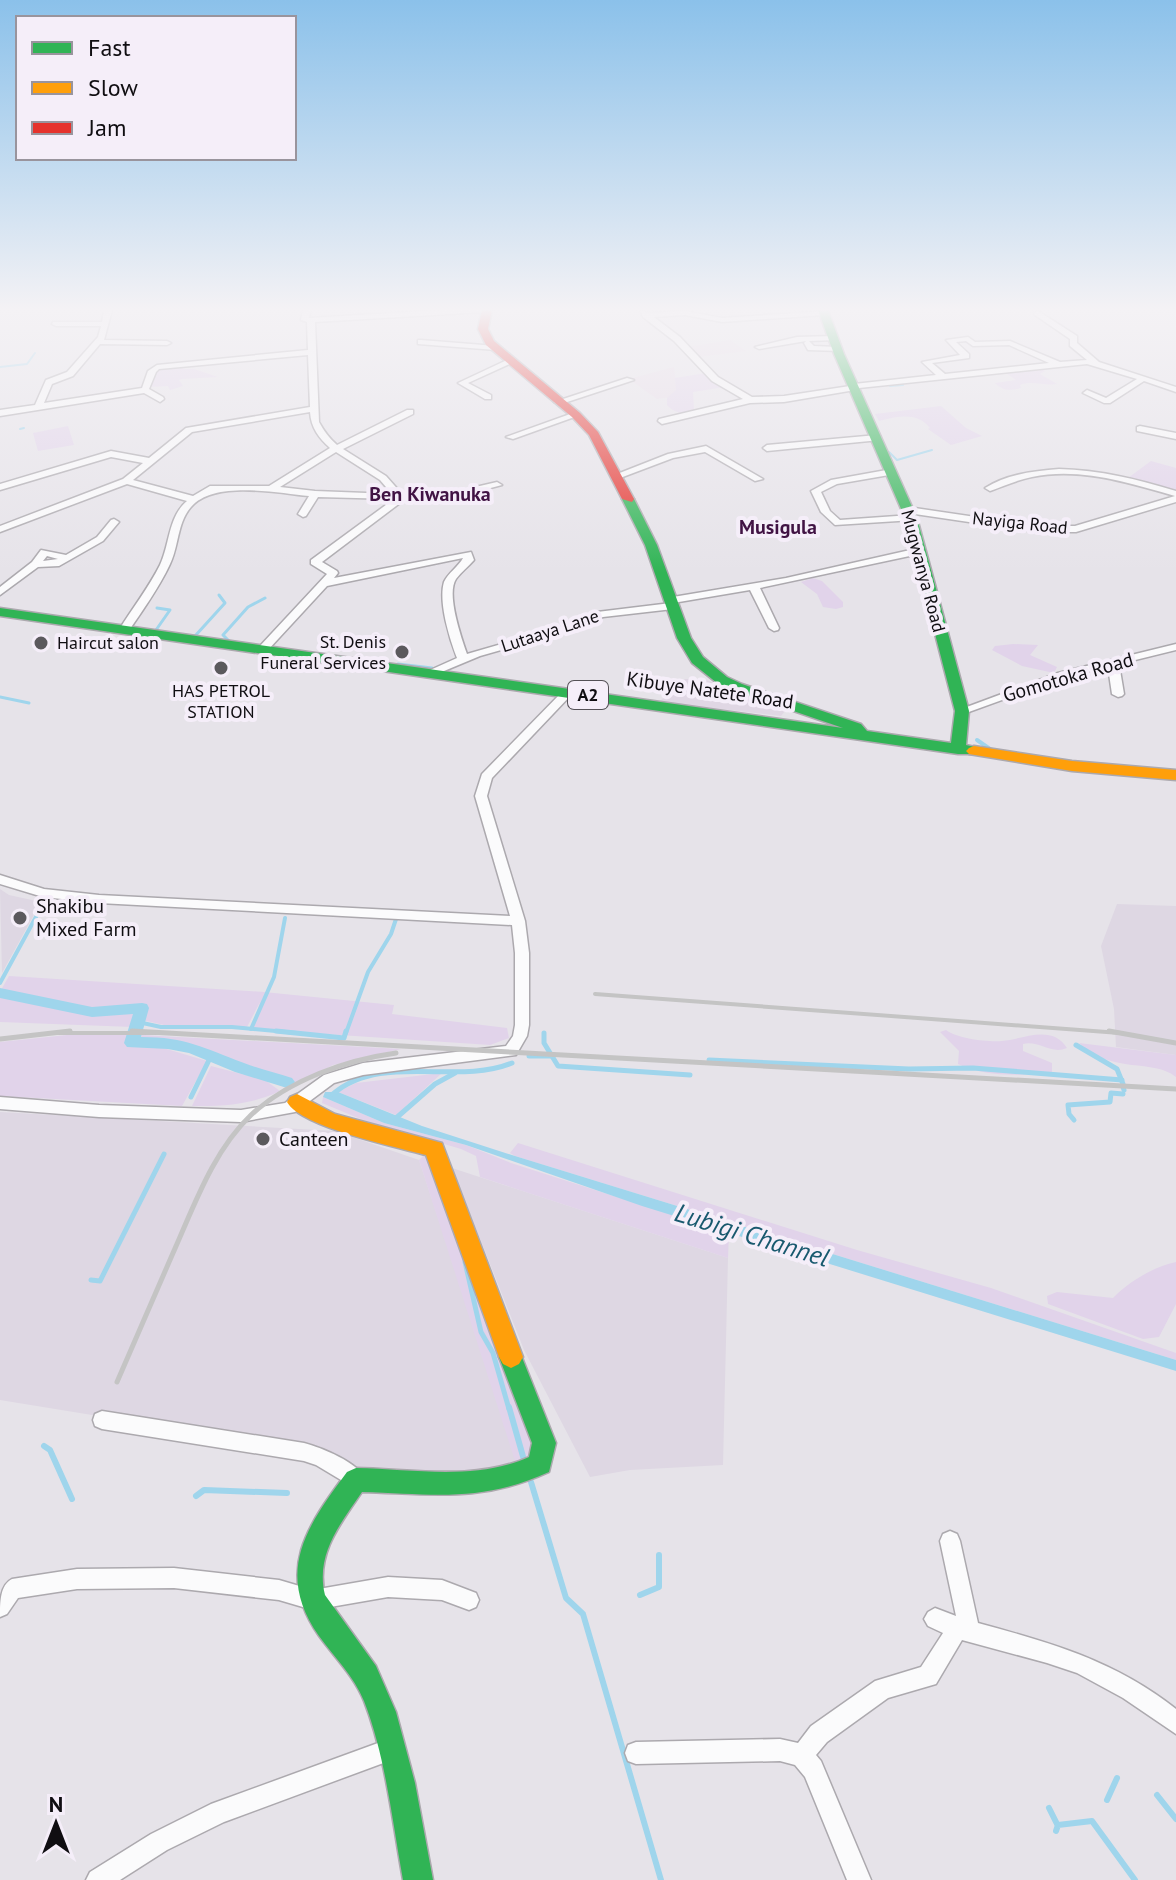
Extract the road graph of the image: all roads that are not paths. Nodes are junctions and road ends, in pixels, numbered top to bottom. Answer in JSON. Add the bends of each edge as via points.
{"nodes":[{"id":1,"x":42,"y":398,"type":"edge"},
{"id":2,"x":90,"y":398,"type":"edge"},
{"id":3,"x":315,"y":398,"type":"edge"},
{"id":4,"x":553,"y":398,"type":"edge"},
{"id":5,"x":572,"y":398,"type":"edge"},
{"id":6,"x":746,"y":398,"type":"edge"},
{"id":7,"x":791,"y":398,"type":"edge"},
{"id":8,"x":860,"y":398,"type":"edge"},
{"id":9,"x":750,"y":400,"type":"junction"},
{"id":10,"x":558,"y":402,"type":"junction"},
{"id":11,"x":39,"y":405,"type":"junction"},
{"id":12,"x":315,"y":409,"type":"junction"},
{"id":13,"x":410,"y":412,"type":"dead end"},
{"id":14,"x":0,"y":413,"type":"edge"},
{"id":15,"x":576,"y":415,"type":"junction"},
{"id":16,"x":662,"y":421,"type":"dead end"},
{"id":17,"x":1140,"y":429,"type":"dead end"},
{"id":18,"x":1176,"y":436,"type":"edge"},
{"id":19,"x":510,"y":437,"type":"dead end"},
{"id":20,"x":877,"y":438,"type":"junction"},
{"id":21,"x":337,"y":448,"type":"junction"},
{"id":22,"x":767,"y":448,"type":"dead end"},
{"id":23,"x":150,"y":461,"type":"junction"},
{"id":24,"x":892,"y":472,"type":"junction"},
{"id":25,"x":617,"y":476,"type":"junction"},
{"id":26,"x":758,"y":479,"type":"dead end"},
{"id":27,"x":126,"y":481,"type":"junction"},
{"id":28,"x":497,"y":485,"type":"dead end"},
{"id":29,"x":0,"y":487,"type":"edge"},
{"id":30,"x":990,"y":488,"type":"dead end"},
{"id":31,"x":271,"y":489,"type":"junction"},
{"id":32,"x":315,"y":494,"type":"junction"},
{"id":33,"x":399,"y":495,"type":"junction"},
{"id":34,"x":1176,"y":497,"type":"edge"},
{"id":35,"x":192,"y":499,"type":"junction"},
{"id":36,"x":303,"y":514,"type":"dead end"},
{"id":37,"x":909,"y":514,"type":"junction"},
{"id":38,"x":114,"y":522,"type":"dead end"},
{"id":39,"x":0,"y":529,"type":"edge"},
{"id":40,"x":919,"y":551,"type":"junction"},
{"id":41,"x":325,"y":583,"type":"junction"},
{"id":42,"x":754,"y":587,"type":"junction"},
{"id":43,"x":0,"y":592,"type":"edge"},
{"id":44,"x":672,"y":603,"type":"junction"},
{"id":45,"x":0,"y":612,"type":"edge"},
{"id":46,"x":774,"y":628,"type":"dead end"},
{"id":47,"x":124,"y":630,"type":"junction"},
{"id":48,"x":1176,"y":647,"type":"edge"},
{"id":49,"x":263,"y":649,"type":"junction"},
{"id":50,"x":463,"y":658,"type":"junction"},
{"id":51,"x":1113,"y":662,"type":"junction"},
{"id":52,"x":432,"y":673,"type":"junction"},
{"id":53,"x":568,"y":692,"type":"junction"},
{"id":54,"x":1118,"y":694,"type":"dead end"},
{"id":55,"x":962,"y":711,"type":"junction"},
{"id":56,"x":856,"y":733,"type":"junction"},
{"id":57,"x":958,"y":749,"type":"junction"},
{"id":58,"x":1176,"y":775,"type":"edge"},
{"id":59,"x":0,"y":879,"type":"edge"},
{"id":60,"x":518,"y":921,"type":"junction"},
{"id":61,"x":297,"y":1102,"type":"junction"},
{"id":62,"x":0,"y":1103,"type":"edge"},
{"id":63,"x":102,"y":1420,"type":"dead end"},
{"id":64,"x":356,"y":1480,"type":"junction"},
{"id":65,"x":950,"y":1541,"type":"dead end"},
{"id":66,"x":313,"y":1600,"type":"junction"},
{"id":67,"x":469,"y":1600,"type":"dead end"},
{"id":68,"x":0,"y":1607,"type":"edge"},
{"id":69,"x":935,"y":1619,"type":"dead end"},
{"id":70,"x":964,"y":1631,"type":"junction"},
{"id":71,"x":1176,"y":1723,"type":"edge"},
{"id":72,"x":389,"y":1750,"type":"junction"},
{"id":73,"x":636,"y":1753,"type":"dead end"},
{"id":74,"x":802,"y":1755,"type":"junction"},
{"id":75,"x":98,"y":1880,"type":"edge"},
{"id":76,"x":418,"y":1880,"type":"edge"},
{"id":77,"x":859,"y":1880,"type":"edge"}],
"edges":[{"from":1,"to":11,"type":"street"},
{"from":2,"to":11,"type":"street"},
{"from":3,"to":12,"type":"street"},
{"from":4,"to":10,"type":"street"},
{"from":5,"to":10,"type":"street"},
{"from":6,"to":9,"type":"street"},
{"from":7,"to":9,"type":"street"},
{"from":8,"to":20,"type":"street","name":"Mugwanya Road"},
{"from":9,"to":16,"type":"street"},
{"from":10,"to":15,"type":"street"},
{"from":11,"to":14,"type":"street"},
{"from":12,"to":21,"type":"street","via":[[318,430]]},
{"from":12,"to":23,"type":"street","via":[[189,430]]},
{"from":13,"to":21,"type":"street"},
{"from":15,"to":19,"type":"street"},
{"from":15,"to":25,"type":"street","via":[[597,438]]},
{"from":17,"to":18,"type":"street"},
{"from":20,"to":22,"type":"street"},
{"from":20,"to":24,"type":"street","name":"Mugwanya Road"},
{"from":21,"to":31,"type":"street"},
{"from":21,"to":33,"type":"street"},
{"from":23,"to":27,"type":"street"},
{"from":23,"to":29,"type":"street","via":[[116,453]]},
{"from":24,"to":37,"type":"street","name":"Mugwanya Road"},
{"from":24,"to":37,"type":"street","name":"Nayiga Road","via":[[834,482],[816,491],[838,523]]},
{"from":25,"to":26,"type":"street","via":[[706,449]]},
{"from":25,"to":44,"type":"street","via":[[661,567]]},
{"from":27,"to":35,"type":"street"},
{"from":27,"to":39,"type":"street"},
{"from":28,"to":33,"type":"street","via":[[444,498]]},
{"from":30,"to":34,"type":"street","via":[[1073,470],[1117,477]]},
{"from":31,"to":32,"type":"street"},
{"from":31,"to":35,"type":"street","via":[[213,489]]},
{"from":32,"to":33,"type":"street"},
{"from":32,"to":36,"type":"street"},
{"from":33,"to":41,"type":"street","via":[[397,502],[315,562],[333,572]]},
{"from":34,"to":37,"type":"street","name":"Nayiga Road","via":[[1076,529]]},
{"from":35,"to":47,"type":"street","via":[[175,528],[166,563]]},
{"from":37,"to":40,"type":"street","name":"Mugwanya Road"},
{"from":38,"to":43,"type":"street","via":[[104,536],[67,559],[36,564]]},
{"from":40,"to":42,"type":"street","name":"Lutaaya Lane"},
{"from":40,"to":55,"type":"street","name":"Mugwanya Road"},
{"from":41,"to":49,"type":"street"},
{"from":41,"to":50,"type":"street","via":[[467,554],[469,560],[447,590]]},
{"from":42,"to":44,"type":"street","name":"Lutaaya Lane"},
{"from":42,"to":46,"type":"street"},
{"from":44,"to":50,"type":"street","name":"Lutaaya Lane","via":[[601,614]]},
{"from":44,"to":56,"type":"street","via":[[691,650],[708,671],[749,692],[856,727]]},
{"from":45,"to":47,"type":"street","name":"Kibuye Natete Road","number":"A2"},
{"from":47,"to":49,"type":"street","name":"Kibuye Natete Road","number":"A2"},
{"from":48,"to":51,"type":"street","name":"Gomotoka Road"},
{"from":49,"to":52,"type":"street","name":"Kibuye Natete Road","number":"A2"},
{"from":50,"to":52,"type":"street","name":"Lutaaya Lane"},
{"from":51,"to":54,"type":"street"},
{"from":51,"to":55,"type":"street","name":"Gomotoka Road"},
{"from":52,"to":53,"type":"street","name":"Kibuye Natete Road","number":"A2"},
{"from":53,"to":56,"type":"street","name":"Kibuye Natete Road","number":"A2"},
{"from":53,"to":60,"type":"street","via":[[482,787]]},
{"from":55,"to":57,"type":"street","name":"Mugwanya Road"},
{"from":56,"to":57,"type":"street","name":"Kibuye Natete Road","number":"A2"},
{"from":57,"to":58,"type":"street","name":"Kibuye Natete Road","number":"A2"},
{"from":59,"to":60,"type":"street","via":[[43,893],[99,899]]},
{"from":60,"to":61,"type":"street","via":[[523,1014],[511,1051],[363,1069],[329,1079]]},
{"from":61,"to":62,"type":"street","via":[[278,1112],[241,1116]]},
{"from":61,"to":64,"type":"street","via":[[329,1120],[435,1149],[544,1443],[540,1464],[516,1476],[451,1484]]},
{"from":63,"to":64,"type":"street","via":[[304,1452]]},
{"from":64,"to":66,"type":"street","via":[[316,1547],[309,1579]]},
{"from":65,"to":70,"type":"street"},
{"from":66,"to":67,"type":"street","via":[[388,1587],[442,1590]]},
{"from":66,"to":68,"type":"street","via":[[203,1579],[108,1578],[12,1589]]},
{"from":66,"to":72,"type":"street","via":[[364,1669]]},
{"from":69,"to":70,"type":"street"},
{"from":70,"to":71,"type":"street","via":[[1096,1671],[1139,1693]]},
{"from":70,"to":74,"type":"street","via":[[928,1676],[883,1689],[819,1734]]},
{"from":72,"to":75,"type":"street","via":[[219,1812]]},
{"from":72,"to":76,"type":"street"},
{"from":73,"to":74,"type":"street","via":[[780,1750]]},
{"from":74,"to":77,"type":"street","via":[[813,1769]]}]}
